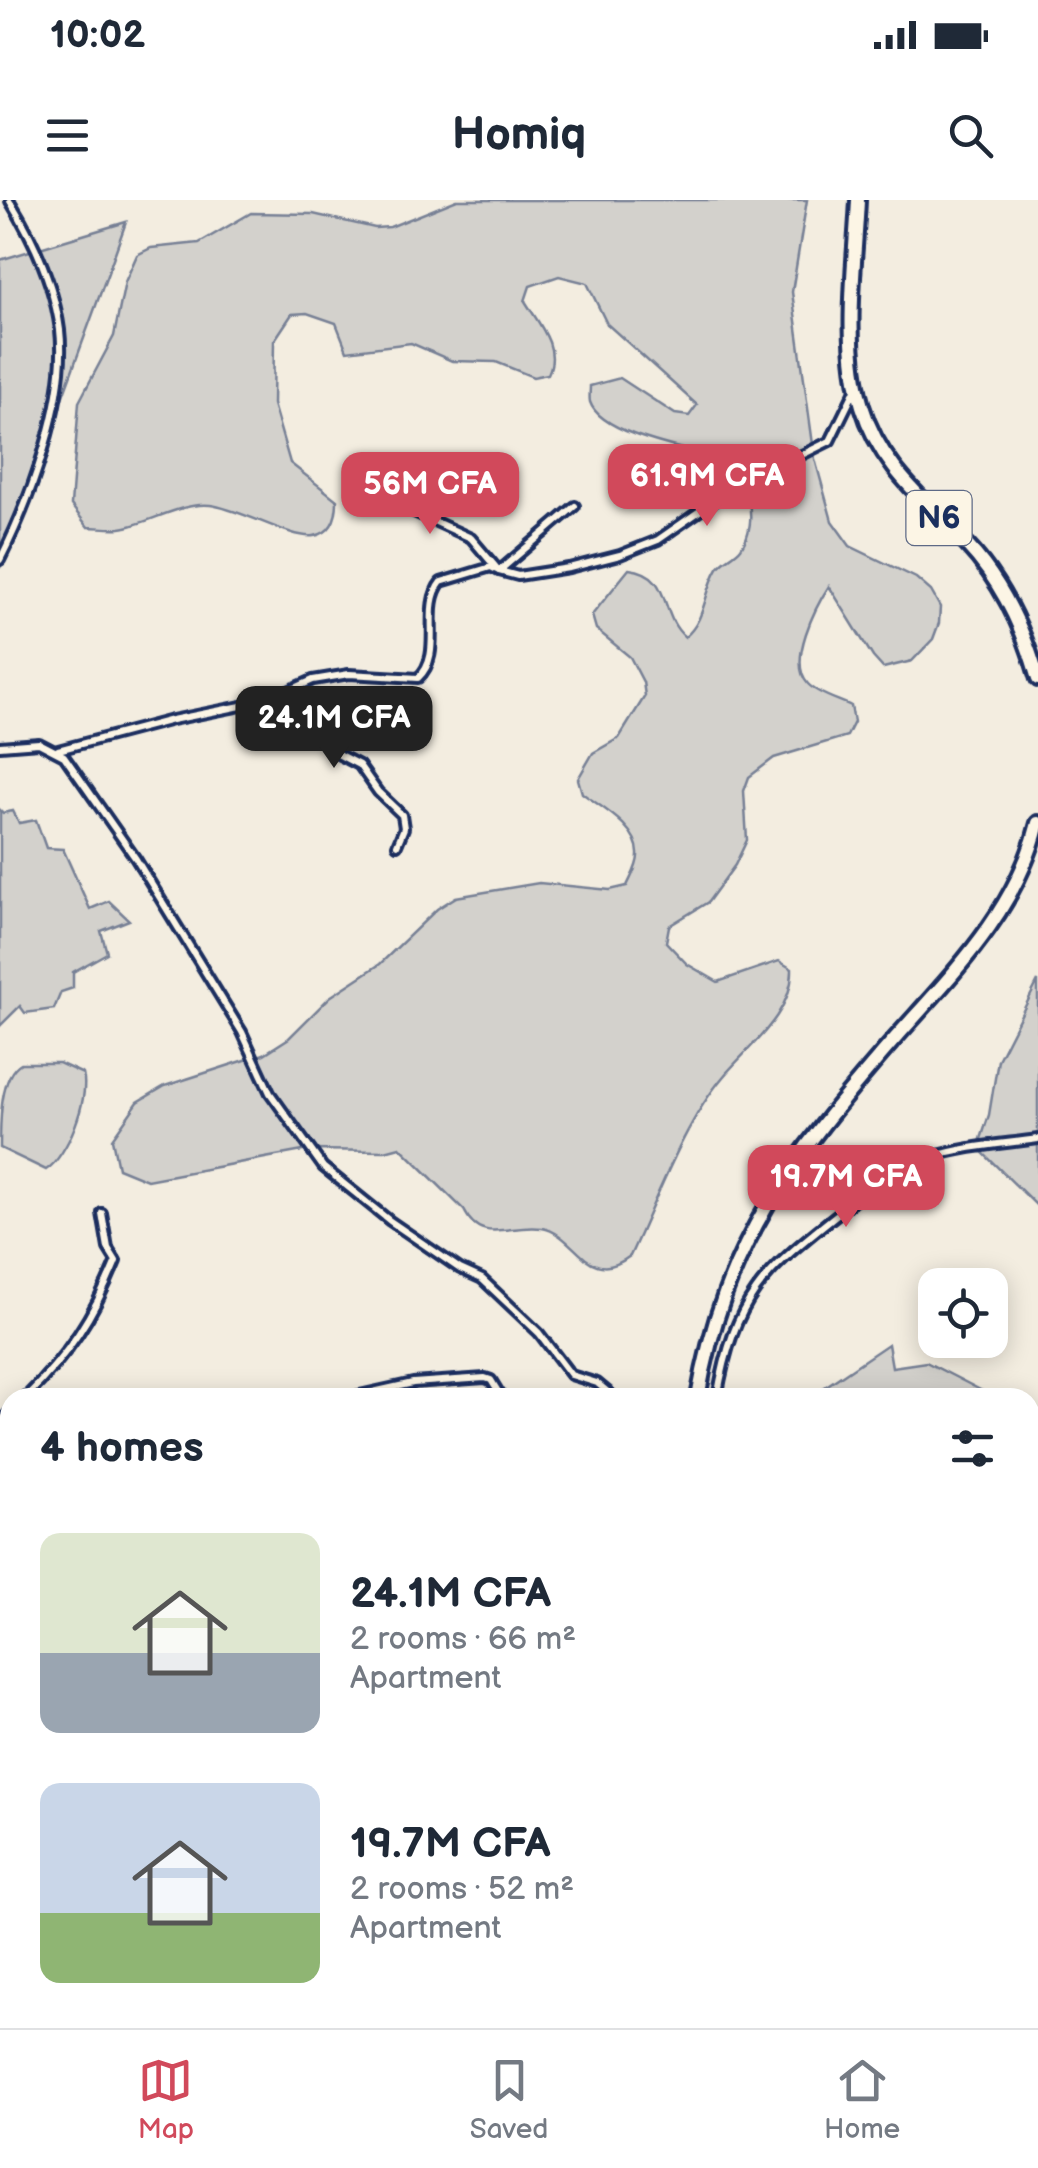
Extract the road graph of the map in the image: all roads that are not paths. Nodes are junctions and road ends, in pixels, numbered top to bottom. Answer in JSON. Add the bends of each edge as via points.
{"nodes":[{"id":1,"x":858,"y":200,"type":"edge"},
{"id":2,"x":12,"y":201,"type":"edge"},
{"id":3,"x":0,"y":206,"type":"edge"},
{"id":4,"x":857,"y":384,"type":"junction"},
{"id":5,"x":370,"y":492,"type":"dead end"},
{"id":6,"x":575,"y":506,"type":"dead end"},
{"id":7,"x":0,"y":560,"type":"edge"},
{"id":8,"x":499,"y":571,"type":"junction"},
{"id":9,"x":1038,"y":679,"type":"edge"},
{"id":10,"x":278,"y":697,"type":"junction"},
{"id":11,"x":0,"y":746,"type":"edge"},
{"id":12,"x":56,"y":750,"type":"junction"},
{"id":13,"x":1038,"y":823,"type":"edge"},
{"id":14,"x":397,"y":846,"type":"dead end"},
{"id":15,"x":1034,"y":853,"type":"edge"},
{"id":16,"x":1038,"y":1139,"type":"edge"},
{"id":17,"x":102,"y":1213,"type":"dead end"},
{"id":18,"x":34,"y":1388,"type":"edge"},
{"id":19,"x":391,"y":1388,"type":"edge"},
{"id":20,"x":496,"y":1388,"type":"edge"},
{"id":21,"x":603,"y":1388,"type":"edge"},
{"id":22,"x":700,"y":1388,"type":"edge"},
{"id":23,"x":720,"y":1388,"type":"edge"}],
"edges":[{"from":1,"to":4,"type":"highway","number":"N6"},
{"from":2,"to":3,"type":"street"},
{"from":2,"to":7,"type":"street","via":[[50,286],[60,348],[44,446]]},
{"from":4,"to":8,"type":"street","via":[[830,441],[727,492],[658,540],[569,568],[518,576]]},
{"from":4,"to":9,"type":"highway","number":"N6","via":[[870,427],[896,472],[968,546],[1010,606]]},
{"from":5,"to":8,"type":"street","via":[[472,538]]},
{"from":6,"to":8,"type":"street"},
{"from":8,"to":10,"type":"street","via":[[449,577],[436,588],[434,636],[422,676],[349,674],[313,680]]},
{"from":10,"to":12,"type":"street"},
{"from":10,"to":14,"type":"street","via":[[330,750],[359,765],[398,810],[404,828]]},
{"from":11,"to":12,"type":"street","via":[[39,743]]},
{"from":12,"to":21,"type":"street","via":[[136,859],[242,1032],[270,1093],[324,1167],[390,1221],[482,1279],[571,1375]]},
{"from":13,"to":15,"type":"highway"},
{"from":15,"to":22,"type":"highway","via":[[970,954],[778,1184],[732,1269]]},
{"from":16,"to":23,"type":"street","via":[[943,1154],[897,1171],[784,1256],[759,1283],[734,1330]]},
{"from":17,"to":18,"type":"street","via":[[116,1261],[67,1353]]},
{"from":19,"to":20,"type":"street","via":[[485,1378]]}]}
